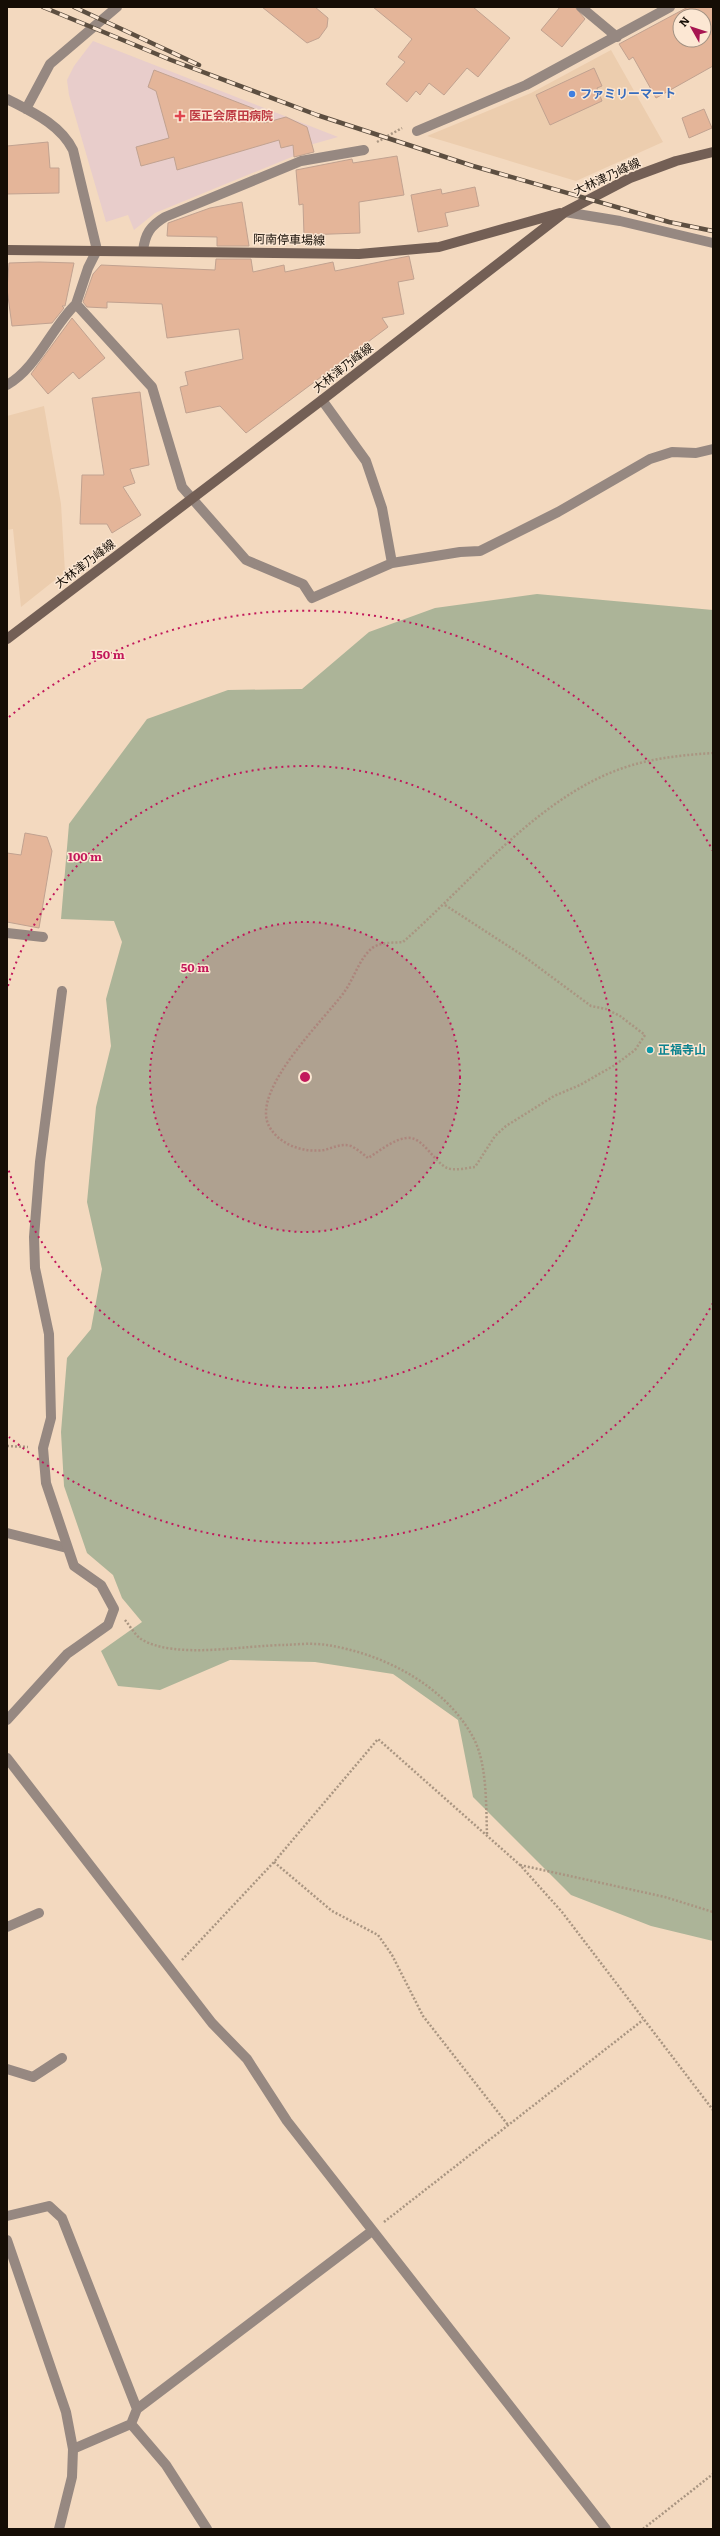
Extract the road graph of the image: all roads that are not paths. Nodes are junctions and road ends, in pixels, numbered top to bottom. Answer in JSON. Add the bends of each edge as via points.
{"nodes":[{"id":1,"x":118,"y":7,"type":"edge"},
{"id":2,"x":581,"y":7,"type":"edge"},
{"id":3,"x":670,"y":7,"type":"edge"},
{"id":4,"x":617,"y":37,"type":"junction"},
{"id":5,"x":7,"y":99,"type":"edge"},
{"id":6,"x":26,"y":109,"type":"junction"},
{"id":7,"x":417,"y":131,"type":"road end"},
{"id":8,"x":364,"y":150,"type":"road end"},
{"id":9,"x":713,"y":152,"type":"edge"},
{"id":10,"x":565,"y":212,"type":"junction"},
{"id":11,"x":713,"y":243,"type":"edge"},
{"id":12,"x":7,"y":250,"type":"edge"},
{"id":13,"x":97,"y":250,"type":"junction"},
{"id":14,"x":143,"y":251,"type":"junction"},
{"id":15,"x":76,"y":304,"type":"junction"},
{"id":16,"x":7,"y":385,"type":"edge"},
{"id":17,"x":322,"y":400,"type":"junction"},
{"id":18,"x":713,"y":450,"type":"edge"},
{"id":19,"x":192,"y":498,"type":"junction"},
{"id":20,"x":392,"y":563,"type":"junction"},
{"id":21,"x":7,"y":639,"type":"edge"},
{"id":22,"x":7,"y":934,"type":"edge"},
{"id":23,"x":43,"y":937,"type":"dead end"},
{"id":24,"x":62,"y":991,"type":"dead end"},
{"id":25,"x":7,"y":1532,"type":"edge"},
{"id":26,"x":67,"y":1548,"type":"junction"},
{"id":27,"x":7,"y":1720,"type":"edge"},
{"id":28,"x":7,"y":1758,"type":"edge"},
{"id":29,"x":39,"y":1914,"type":"dead end"},
{"id":30,"x":7,"y":1927,"type":"edge"},
{"id":31,"x":62,"y":2058,"type":"dead end"},
{"id":32,"x":7,"y":2069,"type":"edge"},
{"id":33,"x":7,"y":2216,"type":"edge"},
{"id":34,"x":372,"y":2231,"type":"junction"},
{"id":35,"x":7,"y":2240,"type":"edge"},
{"id":36,"x":137,"y":2409,"type":"junction"},
{"id":37,"x":131,"y":2424,"type":"junction"},
{"id":38,"x":73,"y":2449,"type":"junction"},
{"id":39,"x":59,"y":2529,"type":"edge"},
{"id":40,"x":207,"y":2529,"type":"edge"},
{"id":41,"x":606,"y":2529,"type":"edge"}],
"edges":[{"from":1,"to":6,"type":"street","via":[[50,64]]},
{"from":2,"to":4,"type":"street"},
{"from":3,"to":4,"type":"street"},
{"from":4,"to":7,"type":"street","via":[[526,85]]},
{"from":5,"to":6,"type":"street"},
{"from":6,"to":13,"type":"street","via":[[67,137],[73,150]]},
{"from":8,"to":14,"type":"street","via":[[301,162],[165,217],[151,226],[144,239]]},
{"from":9,"to":10,"type":"main road","name":"大林津乃峰線","via":[[676,160],[630,178]]},
{"from":10,"to":11,"type":"street","via":[[620,221]]},
{"from":10,"to":14,"type":"main road","name":"阿南停車場線","via":[[439,247],[359,254]]},
{"from":10,"to":17,"type":"main road","name":"大林津乃峰線"},
{"from":12,"to":13,"type":"main road","name":"阿南停車場線"},
{"from":13,"to":14,"type":"main road","name":"阿南停車場線"},
{"from":13,"to":15,"type":"street"},
{"from":15,"to":16,"type":"street","via":[[63,316],[20,375]]},
{"from":15,"to":19,"type":"street","via":[[152,387],[178,478],[182,488]]},
{"from":17,"to":19,"type":"main road","name":"大林津乃峰線"},
{"from":17,"to":20,"type":"street","via":[[366,461],[382,508]]},
{"from":18,"to":20,"type":"street","via":[[696,453],[672,452],[650,459],[558,512],[480,551]]},
{"from":19,"to":20,"type":"street","via":[[246,560],[303,584],[312,598]]},
{"from":19,"to":21,"type":"main road","name":"大林津乃峰線"},
{"from":22,"to":23,"type":"street"},
{"from":24,"to":26,"type":"street","via":[[40,1162],[34,1237],[35,1268],[50,1334],[51,1418],[43,1448],[46,1483]]},
{"from":25,"to":26,"type":"street"},
{"from":26,"to":27,"type":"street","via":[[74,1566],[101,1585],[114,1609],[108,1625],[67,1654]]},
{"from":28,"to":34,"type":"street","via":[[172,1968],[212,2023],[247,2059],[288,2121]]},
{"from":29,"to":30,"type":"street"},
{"from":31,"to":32,"type":"street","via":[[33,2077]]},
{"from":33,"to":36,"type":"street","via":[[49,2206],[62,2218]]},
{"from":34,"to":36,"type":"street"},
{"from":34,"to":41,"type":"street"},
{"from":35,"to":38,"type":"street","via":[[66,2412]]},
{"from":36,"to":37,"type":"street"},
{"from":37,"to":38,"type":"street"},
{"from":37,"to":40,"type":"street","via":[[166,2465]]},
{"from":38,"to":39,"type":"street","via":[[72,2477]]}]}
